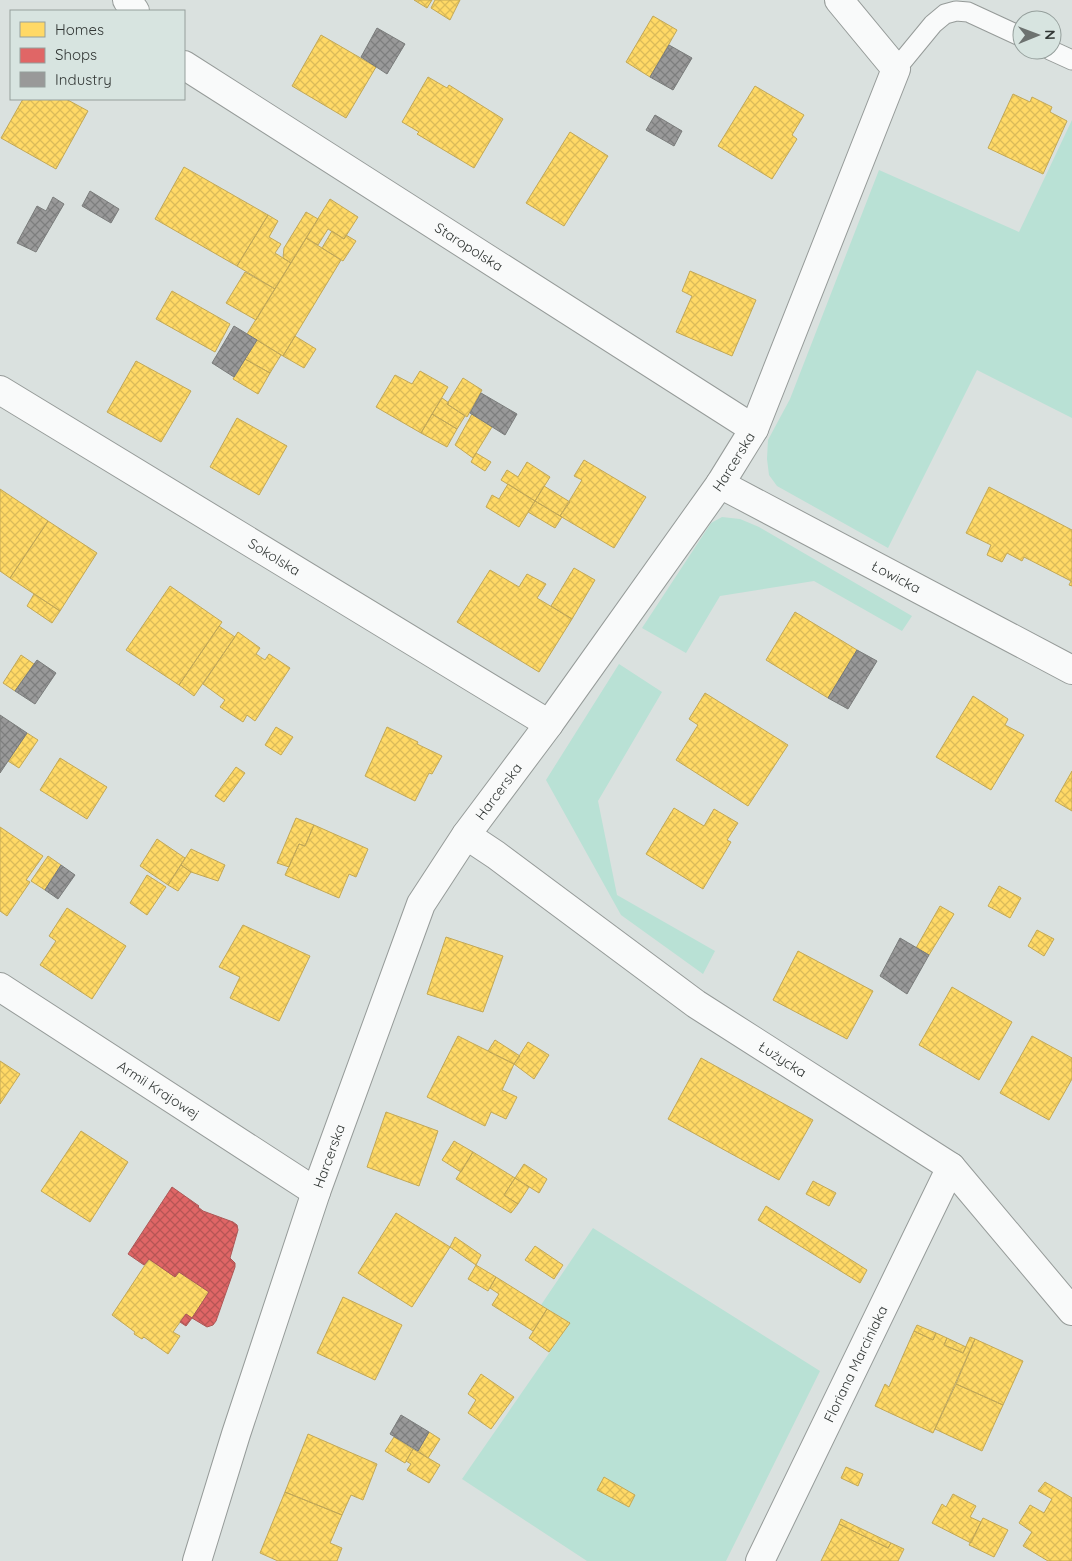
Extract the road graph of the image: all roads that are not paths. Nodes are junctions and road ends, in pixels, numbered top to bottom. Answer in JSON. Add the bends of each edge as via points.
{"nodes":[{"id":1,"x":839,"y":0,"type":"edge"},
{"id":2,"x":1012,"y":32,"type":"edge"},
{"id":3,"x":185,"y":66,"type":"edge"},
{"id":4,"x":896,"y":69,"type":"junction"},
{"id":5,"x":0,"y":390,"type":"edge"},
{"id":6,"x":754,"y":429,"type":"junction"},
{"id":7,"x":720,"y":484,"type":"junction"},
{"id":8,"x":1072,"y":670,"type":"edge"},
{"id":9,"x":549,"y":724,"type":"junction"},
{"id":10,"x":466,"y":835,"type":"junction"},
{"id":11,"x":0,"y":987,"type":"edge"},
{"id":12,"x":951,"y":1167,"type":"junction"},
{"id":13,"x":316,"y":1192,"type":"junction"},
{"id":14,"x":1072,"y":1311,"type":"edge"},
{"id":15,"x":197,"y":1561,"type":"edge"},
{"id":16,"x":760,"y":1561,"type":"edge"}],
"edges":[{"from":1,"to":4,"type":"street"},
{"from":2,"to":4,"type":"lane","via":[[968,12],[945,14]]},
{"from":3,"to":6,"type":"street","name":"Staropolska"},
{"from":4,"to":6,"type":"street","name":"Harcerska"},
{"from":5,"to":9,"type":"street","name":"Sokolska"},
{"from":6,"to":7,"type":"street","name":"Harcerska"},
{"from":7,"to":8,"type":"street","name":"Łowicka"},
{"from":7,"to":9,"type":"street","name":"Harcerska"},
{"from":9,"to":10,"type":"street","name":"Harcerska"},
{"from":10,"to":12,"type":"street","name":"Łużycka","via":[[696,1004]]},
{"from":10,"to":13,"type":"street","name":"Harcerska","via":[[420,904]]},
{"from":11,"to":13,"type":"street","name":"Armii Krajowej"},
{"from":12,"to":14,"type":"street","name":"Łużycka"},
{"from":12,"to":16,"type":"street","name":"Floriana Marciniaka"},
{"from":13,"to":15,"type":"street","name":"Harcerska"}]}
